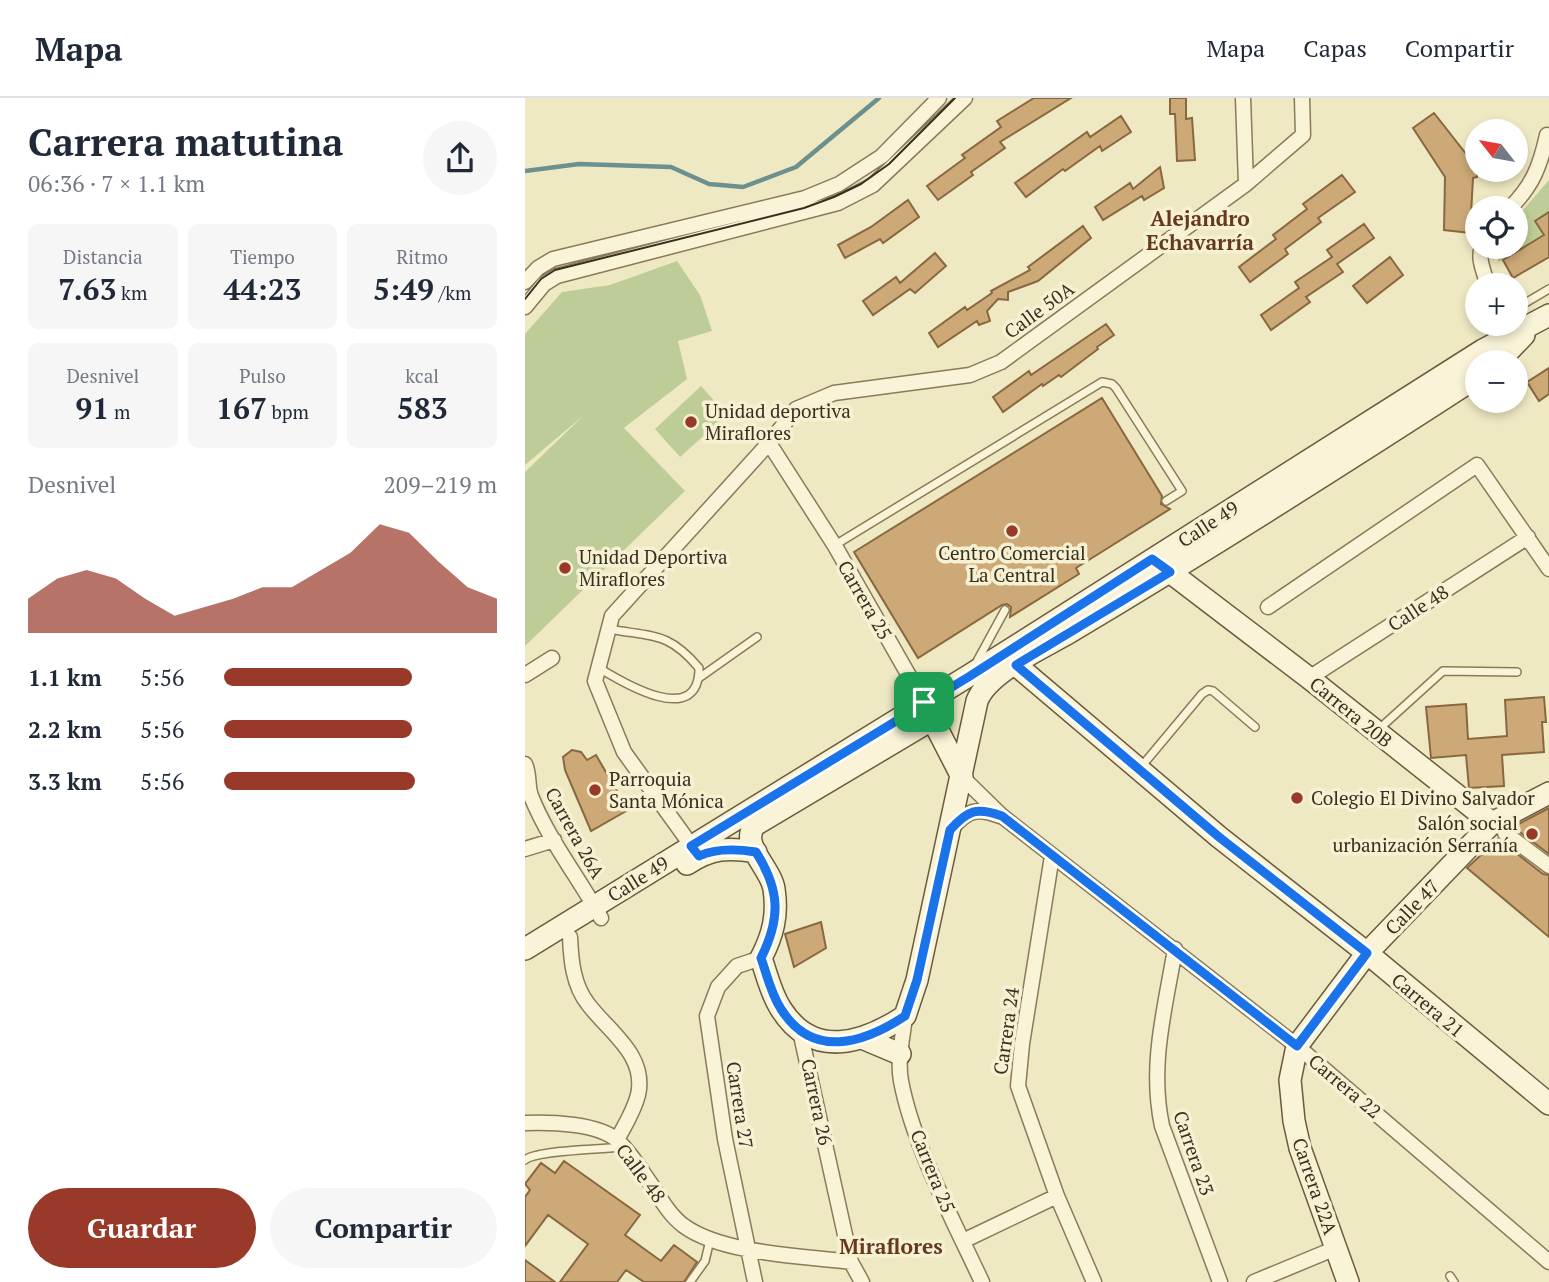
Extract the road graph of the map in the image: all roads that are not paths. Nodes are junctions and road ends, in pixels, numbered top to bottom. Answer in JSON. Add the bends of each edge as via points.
{"nodes":[{"id":1,"x":939,"y":98,"type":"edge"},
{"id":2,"x":965,"y":98,"type":"edge"},
{"id":3,"x":1243,"y":98,"type":"edge"},
{"id":4,"x":1302,"y":98,"type":"edge"},
{"id":5,"x":1548,"y":131,"type":"edge"},
{"id":6,"x":1545,"y":162,"type":"edge"},
{"id":7,"x":1246,"y":184,"type":"junction"},
{"id":8,"x":1521,"y":196,"type":"edge"},
{"id":9,"x":525,"y":282,"type":"edge"},
{"id":10,"x":1549,"y":289,"type":"edge"},
{"id":11,"x":525,"y":307,"type":"edge"},
{"id":12,"x":1528,"y":322,"type":"edge"},
{"id":13,"x":1507,"y":336,"type":"edge"},
{"id":14,"x":1518,"y":336,"type":"edge"},
{"id":15,"x":1507,"y":350,"type":"edge"},
{"id":16,"x":1465,"y":382,"type":"edge"},
{"id":17,"x":1413,"y":406,"type":"junction"},
{"id":18,"x":769,"y":443,"type":"junction"},
{"id":19,"x":1165,"y":501,"type":"dead end"},
{"id":20,"x":1528,"y":537,"type":"junction"},
{"id":21,"x":835,"y":545,"type":"junction"},
{"id":22,"x":1152,"y":559,"type":"junction"},
{"id":23,"x":1549,"y":569,"type":"edge"},
{"id":24,"x":1170,"y":572,"type":"junction"},
{"id":25,"x":1268,"y":607,"type":"dead end"},
{"id":26,"x":1005,"y":610,"type":"dead end"},
{"id":27,"x":609,"y":629,"type":"junction"},
{"id":28,"x":757,"y":637,"type":"dead end"},
{"id":29,"x":552,"y":658,"type":"dead end"},
{"id":30,"x":1016,"y":665,"type":"junction"},
{"id":31,"x":598,"y":668,"type":"junction"},
{"id":32,"x":1517,"y":672,"type":"dead end"},
{"id":33,"x":525,"y":675,"type":"edge"},
{"id":34,"x":699,"y":678,"type":"junction"},
{"id":35,"x":980,"y":678,"type":"junction"},
{"id":36,"x":1309,"y":678,"type":"junction"},
{"id":37,"x":928,"y":711,"type":"junction"},
{"id":38,"x":1255,"y":727,"type":"dead end"},
{"id":39,"x":1376,"y":733,"type":"junction"},
{"id":40,"x":899,"y":740,"type":"junction"},
{"id":41,"x":950,"y":756,"type":"junction"},
{"id":42,"x":525,"y":764,"type":"edge"},
{"id":43,"x":1138,"y":770,"type":"junction"},
{"id":44,"x":962,"y":777,"type":"junction"},
{"id":45,"x":1549,"y":793,"type":"edge"},
{"id":46,"x":1002,"y":816,"type":"junction"},
{"id":47,"x":1498,"y":828,"type":"junction"},
{"id":48,"x":950,"y":830,"type":"junction"},
{"id":49,"x":554,"y":840,"type":"junction"},
{"id":50,"x":525,"y":849,"type":"edge"},
{"id":51,"x":695,"y":851,"type":"junction"},
{"id":52,"x":756,"y":852,"type":"junction"},
{"id":53,"x":1052,"y":856,"type":"junction"},
{"id":54,"x":1549,"y":866,"type":"edge"},
{"id":55,"x":598,"y":912,"type":"junction"},
{"id":56,"x":570,"y":937,"type":"junction"},
{"id":57,"x":1175,"y":948,"type":"junction"},
{"id":58,"x":525,"y":949,"type":"edge"},
{"id":59,"x":1367,"y":953,"type":"junction"},
{"id":60,"x":761,"y":958,"type":"junction"},
{"id":61,"x":525,"y":965,"type":"edge"},
{"id":62,"x":905,"y":1016,"type":"junction"},
{"id":63,"x":800,"y":1031,"type":"junction"},
{"id":64,"x":862,"y":1038,"type":"junction"},
{"id":65,"x":1297,"y":1046,"type":"junction"},
{"id":66,"x":900,"y":1054,"type":"junction"},
{"id":67,"x":1549,"y":1104,"type":"edge"},
{"id":68,"x":525,"y":1123,"type":"edge"},
{"id":69,"x":620,"y":1143,"type":"junction"},
{"id":70,"x":525,"y":1160,"type":"edge"},
{"id":71,"x":1057,"y":1196,"type":"junction"},
{"id":72,"x":711,"y":1240,"type":"junction"},
{"id":73,"x":963,"y":1241,"type":"junction"},
{"id":74,"x":747,"y":1248,"type":"junction"},
{"id":75,"x":1336,"y":1248,"type":"junction"},
{"id":76,"x":851,"y":1262,"type":"junction"},
{"id":77,"x":1549,"y":1262,"type":"edge"},
{"id":78,"x":690,"y":1282,"type":"edge"},
{"id":79,"x":755,"y":1282,"type":"edge"},
{"id":80,"x":862,"y":1282,"type":"edge"},
{"id":81,"x":982,"y":1282,"type":"edge"},
{"id":82,"x":1094,"y":1282,"type":"edge"},
{"id":83,"x":1220,"y":1282,"type":"edge"},
{"id":84,"x":1254,"y":1282,"type":"edge"},
{"id":85,"x":1348,"y":1282,"type":"edge"}],
"edges":[{"from":1,"to":9,"type":"street","via":[[882,156],[839,184],[805,198],[553,258]]},
{"from":2,"to":11,"type":"street","via":[[873,186],[838,203],[557,276]]},
{"from":3,"to":7,"type":"street"},
{"from":4,"to":7,"type":"street","name":"Calle 50A","via":[[1303,135]]},
{"from":5,"to":6,"type":"street"},
{"from":6,"to":8,"type":"street"},
{"from":7,"to":18,"type":"street","name":"Calle 50A","via":[[1001,362],[970,375],[834,393],[796,409]]},
{"from":10,"to":12,"type":"lane"},
{"from":13,"to":17,"type":"main road","name":"Calle 49"},
{"from":14,"to":15,"type":"main road"},
{"from":16,"to":17,"type":"main road","name":"Calle 49"},
{"from":17,"to":22,"type":"main road","name":"Calle 49"},
{"from":17,"to":24,"type":"main road","name":"Calle 49"},
{"from":18,"to":21,"type":"street","name":"Carrera 25"},
{"from":18,"to":27,"type":"street","via":[[613,616]]},
{"from":19,"to":21,"type":"lane","via":[[1182,491],[1116,388],[1102,382]]},
{"from":20,"to":23,"type":"street"},
{"from":20,"to":25,"type":"street","via":[[1478,465]]},
{"from":20,"to":36,"type":"street","name":"Calle 48"},
{"from":21,"to":37,"type":"street","name":"Carrera 25"},
{"from":22,"to":24,"type":"main road","name":"Carrera 20B"},
{"from":22,"to":35,"type":"main road","name":"Calle 49"},
{"from":24,"to":30,"type":"main road","name":"Calle 49"},
{"from":24,"to":36,"type":"main road","name":"Carrera 20B"},
{"from":26,"to":35,"type":"lane"},
{"from":27,"to":31,"type":"street"},
{"from":27,"to":34,"type":"lane","via":[[654,635],[675,644],[699,668]]},
{"from":28,"to":34,"type":"lane"},
{"from":29,"to":33,"type":"street"},
{"from":30,"to":35,"type":"main road","name":"Calle 49"},
{"from":30,"to":43,"type":"main road","name":"Carrera 21"},
{"from":31,"to":34,"type":"lane","via":[[666,699],[690,695]]},
{"from":31,"to":51,"type":"street","via":[[594,681],[624,752]]},
{"from":32,"to":39,"type":"lane","via":[[1443,671]]},
{"from":35,"to":37,"type":"main road","name":"Calle 49"},
{"from":35,"to":44,"type":"main road"},
{"from":36,"to":39,"type":"main road","name":"Carrera 20B"},
{"from":37,"to":40,"type":"main road","name":"Calle 49"},
{"from":37,"to":41,"type":"main road","name":"Carrera 25"},
{"from":37,"to":51,"type":"main road","name":"Calle 49"},
{"from":38,"to":43,"type":"lane","via":[[1208,690]]},
{"from":39,"to":47,"type":"main road","name":"Carrera 20B"},
{"from":40,"to":41,"type":"main road","via":[[919,740]]},
{"from":40,"to":52,"type":"main road","name":"Calle 49","via":[[755,825],[750,845]]},
{"from":41,"to":44,"type":"main road","name":"Carrera 25"},
{"from":42,"to":49,"type":"street","name":"Carrera 26A","via":[[530,794]]},
{"from":43,"to":59,"type":"main road","name":"Carrera 21"},
{"from":44,"to":46,"type":"street","name":"Carrera 22"},
{"from":44,"to":48,"type":"main road","name":"Carrera 25"},
{"from":45,"to":47,"type":"main road","name":"Calle 47"},
{"from":46,"to":48,"type":"street","via":[[975,811],[961,817]]},
{"from":46,"to":53,"type":"street","name":"Carrera 22"},
{"from":47,"to":54,"type":"street","name":"Carrera 20B"},
{"from":47,"to":59,"type":"main road","name":"Calle 47"},
{"from":48,"to":62,"type":"main road","name":"Carrera 25"},
{"from":49,"to":50,"type":"street"},
{"from":49,"to":55,"type":"street","name":"Carrera 26A"},
{"from":51,"to":52,"type":"main road","name":"Calle 49"},
{"from":51,"to":55,"type":"main road","name":"Calle 49"},
{"from":52,"to":60,"type":"main road","via":[[773,886],[776,912],[771,939]]},
{"from":53,"to":57,"type":"street","name":"Carrera 22"},
{"from":53,"to":71,"type":"street","name":"Carrera 24","via":[[1018,1086]]},
{"from":55,"to":56,"type":"main road","name":"Calle 49"},
{"from":55,"to":58,"type":"main road","name":"Calle 49"},
{"from":56,"to":61,"type":"main road","name":"Calle 49"},
{"from":56,"to":69,"type":"street","via":[[580,990],[623,1040],[639,1075],[639,1093]]},
{"from":57,"to":65,"type":"street","name":"Carrera 22"},
{"from":57,"to":83,"type":"street","name":"Carrera 23","via":[[1156,1066],[1157,1100],[1162,1126]]},
{"from":59,"to":65,"type":"main road","name":"Calle 47"},
{"from":59,"to":67,"type":"main road","name":"Carrera 21"},
{"from":60,"to":63,"type":"main road","name":"Carrera 26","via":[[781,1009]]},
{"from":60,"to":74,"type":"street","name":"Carrera 27","via":[[737,966],[718,987],[707,1016]]},
{"from":62,"to":64,"type":"main road"},
{"from":62,"to":66,"type":"street","name":"Carrera 25"},
{"from":63,"to":64,"type":"main road","via":[[830,1042]]},
{"from":63,"to":76,"type":"street","name":"Carrera 26"},
{"from":64,"to":66,"type":"main road"},
{"from":65,"to":75,"type":"main road","name":"Carrera 22A","via":[[1290,1080],[1294,1121]]},
{"from":65,"to":77,"type":"street","name":"Carrera 22"},
{"from":66,"to":73,"type":"street","name":"Carrera 25","via":[[901,1080],[919,1142]]},
{"from":68,"to":69,"type":"street","name":"Calle 48","via":[[582,1127]]},
{"from":69,"to":70,"type":"lane","via":[[551,1151]]},
{"from":69,"to":72,"type":"street","name":"Calle 48","via":[[683,1225]]},
{"from":71,"to":73,"type":"street"},
{"from":71,"to":82,"type":"street","name":"Carrera 24"},
{"from":72,"to":74,"type":"street","name":"Calle 48"},
{"from":72,"to":78,"type":"lane","via":[[705,1261]]},
{"from":73,"to":81,"type":"street","name":"Carrera 25"},
{"from":74,"to":76,"type":"street"},
{"from":74,"to":79,"type":"street","name":"Carrera 27"},
{"from":75,"to":84,"type":"street"},
{"from":75,"to":85,"type":"main road","name":"Carrera 22A"},
{"from":76,"to":80,"type":"street","name":"Carrera 26"}]}
